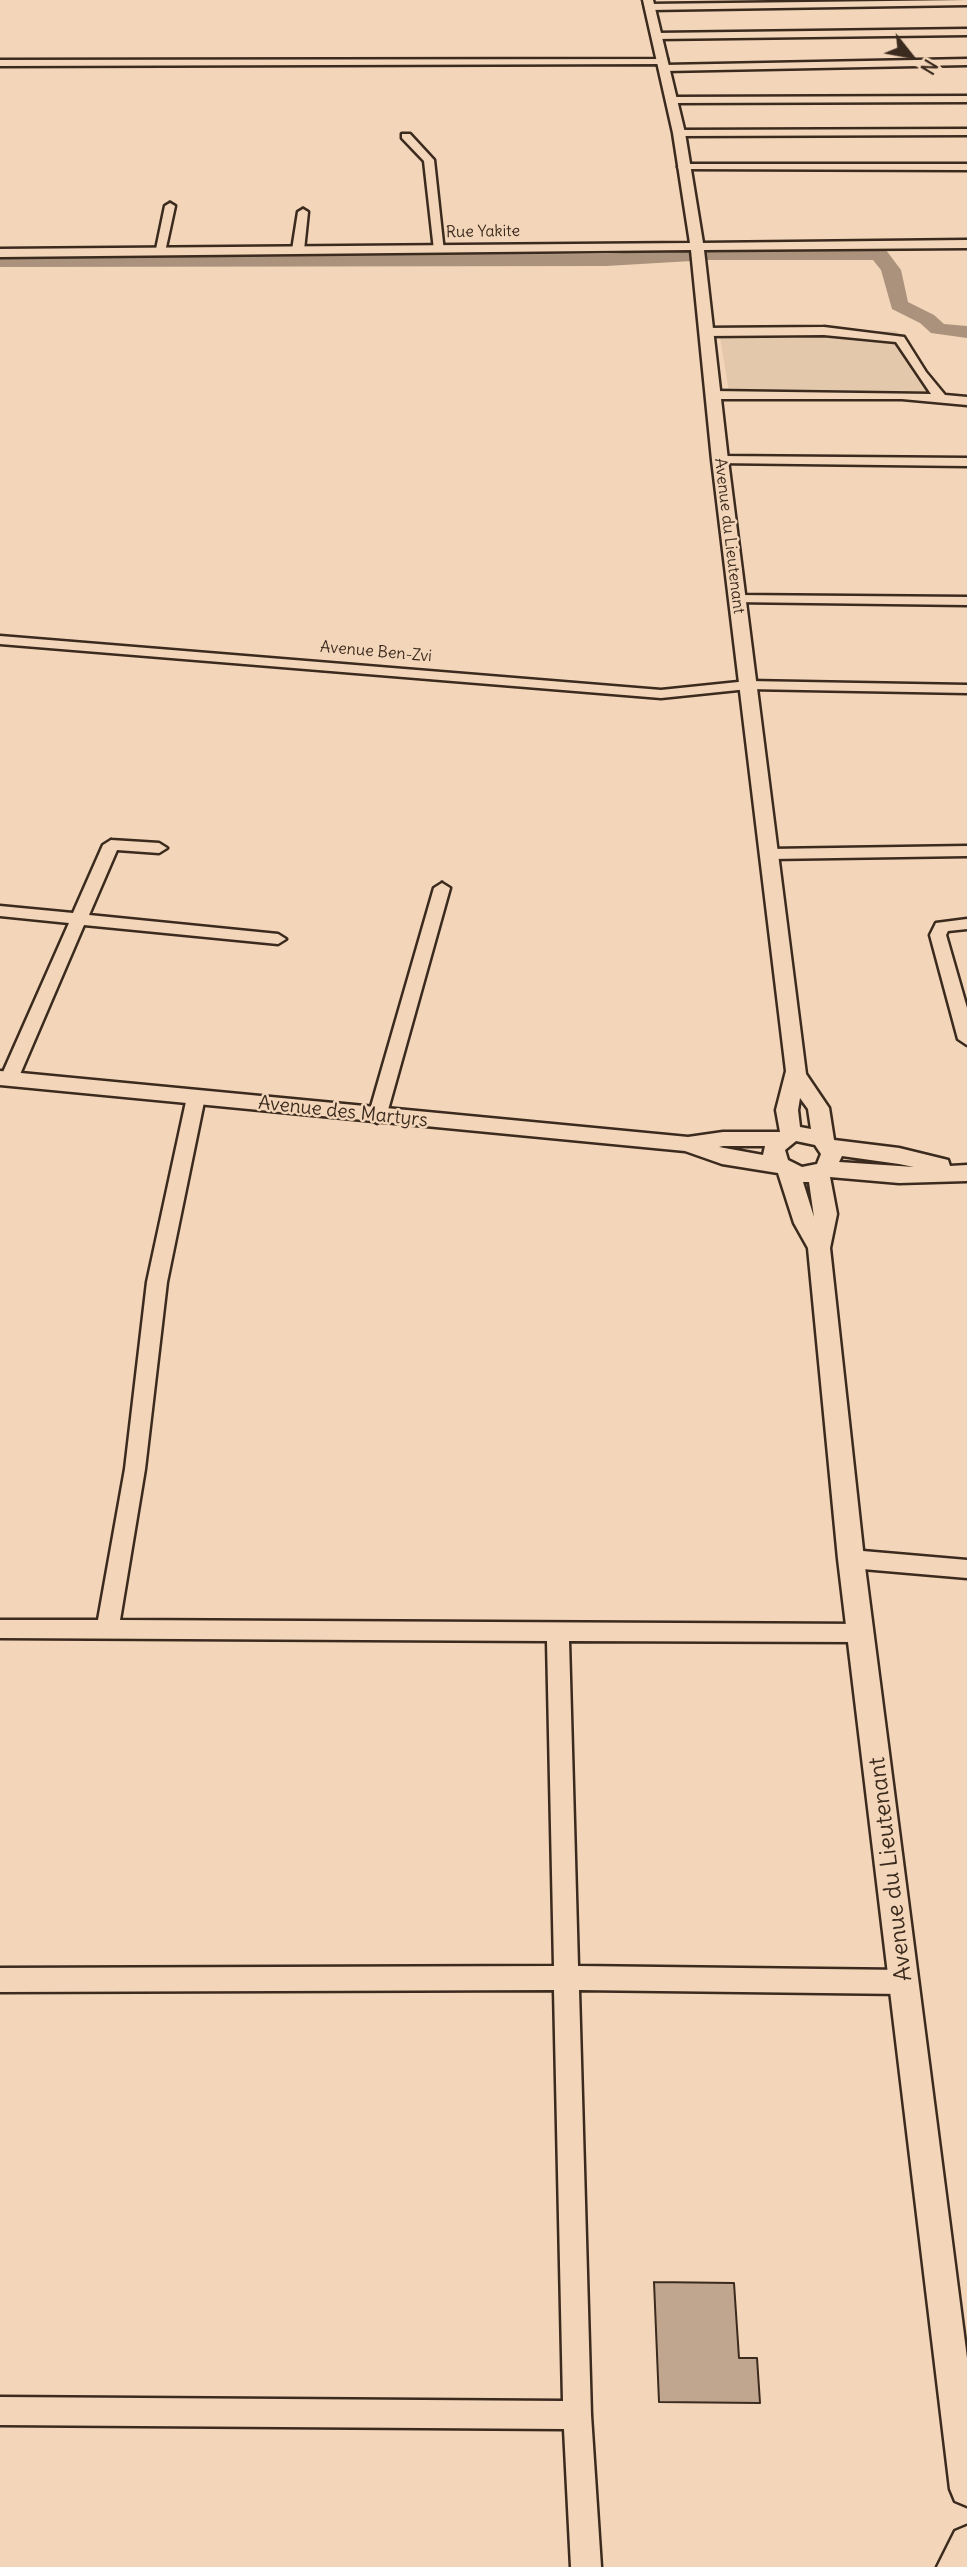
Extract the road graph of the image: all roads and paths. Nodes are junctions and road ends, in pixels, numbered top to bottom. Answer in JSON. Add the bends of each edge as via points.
{"nodes":[{"id":1,"x":967,"y":2,"type":"edge"},
{"id":2,"x":649,"y":4,"type":"edge"},
{"id":3,"x":967,"y":32,"type":"edge"},
{"id":4,"x":657,"y":36,"type":"junction"},
{"id":5,"x":967,"y":62,"type":"edge"},
{"id":6,"x":0,"y":63,"type":"edge"},
{"id":7,"x":665,"y":64,"type":"junction"},
{"id":8,"x":967,"y":99,"type":"edge"},
{"id":9,"x":673,"y":100,"type":"junction"},
{"id":10,"x":967,"y":132,"type":"edge"},
{"id":11,"x":679,"y":133,"type":"junction"},
{"id":12,"x":406,"y":136,"type":"dead end"},
{"id":13,"x":683,"y":167,"type":"junction"},
{"id":14,"x":967,"y":167,"type":"edge"},
{"id":15,"x":170,"y":206,"type":"dead end"},
{"id":16,"x":303,"y":212,"type":"dead end"},
{"id":17,"x":967,"y":244,"type":"edge"},
{"id":18,"x":298,"y":250,"type":"junction"},
{"id":19,"x":440,"y":250,"type":"junction"},
{"id":20,"x":697,"y":251,"type":"junction"},
{"id":21,"x":159,"y":252,"type":"junction"},
{"id":22,"x":0,"y":253,"type":"edge"},
{"id":23,"x":706,"y":332,"type":"junction"},
{"id":24,"x":713,"y":395,"type":"junction"},
{"id":25,"x":941,"y":398,"type":"junction"},
{"id":26,"x":967,"y":401,"type":"edge"},
{"id":27,"x":720,"y":460,"type":"junction"},
{"id":28,"x":967,"y":462,"type":"edge"},
{"id":29,"x":737,"y":599,"type":"junction"},
{"id":30,"x":967,"y":601,"type":"edge"},
{"id":31,"x":0,"y":640,"type":"edge"},
{"id":32,"x":748,"y":685,"type":"junction"},
{"id":33,"x":967,"y":689,"type":"edge"},
{"id":34,"x":159,"y":848,"type":"dead end"},
{"id":35,"x":967,"y":851,"type":"edge"},
{"id":36,"x":770,"y":854,"type":"junction"},
{"id":37,"x":442,"y":888,"type":"dead end"},
{"id":38,"x":0,"y":911,"type":"edge"},
{"id":39,"x":79,"y":918,"type":"junction"},
{"id":40,"x":967,"y":924,"type":"edge"},
{"id":41,"x":278,"y":939,"type":"dead end"},
{"id":42,"x":964,"y":1014,"type":"edge"},
{"id":43,"x":967,"y":1039,"type":"edge"},
{"id":44,"x":796,"y":1075,"type":"junction"},
{"id":45,"x":5,"y":1079,"type":"edge"},
{"id":46,"x":196,"y":1097,"type":"junction"},
{"id":47,"x":377,"y":1116,"type":"junction"},
{"id":48,"x":786,"y":1137,"type":"junction"},
{"id":49,"x":687,"y":1144,"type":"junction"},
{"id":50,"x":826,"y":1144,"type":"junction"},
{"id":51,"x":784,"y":1168,"type":"junction"},
{"id":52,"x":822,"y":1171,"type":"junction"},
{"id":53,"x":967,"y":1172,"type":"edge"},
{"id":54,"x":819,"y":1248,"type":"junction"},
{"id":55,"x":851,"y":1559,"type":"junction"},
{"id":56,"x":967,"y":1569,"type":"edge"},
{"id":57,"x":108,"y":1628,"type":"junction"},
{"id":58,"x":0,"y":1629,"type":"edge"},
{"id":59,"x":558,"y":1630,"type":"junction"},
{"id":60,"x":862,"y":1633,"type":"junction"},
{"id":61,"x":566,"y":1978,"type":"junction"},
{"id":62,"x":0,"y":1980,"type":"edge"},
{"id":63,"x":904,"y":1982,"type":"junction"},
{"id":64,"x":0,"y":2411,"type":"edge"},
{"id":65,"x":577,"y":2415,"type":"junction"},
{"id":66,"x":967,"y":2489,"type":"edge"},
{"id":67,"x":967,"y":2543,"type":"edge"},
{"id":68,"x":586,"y":2567,"type":"edge"},
{"id":69,"x":954,"y":2567,"type":"edge"}],
"edges":[{"from":1,"to":2,"type":"street"},
{"from":2,"to":4,"type":"main road","name":"Avenue du Lieutenant"},
{"from":3,"to":4,"type":"street"},
{"from":4,"to":7,"type":"main road","name":"Avenue du Lieutenant"},
{"from":5,"to":7,"type":"street"},
{"from":6,"to":7,"type":"street"},
{"from":7,"to":9,"type":"main road","name":"Avenue du Lieutenant"},
{"from":8,"to":9,"type":"street"},
{"from":9,"to":11,"type":"main road","name":"Avenue du Lieutenant"},
{"from":10,"to":11,"type":"street"},
{"from":11,"to":13,"type":"main road","name":"Avenue du Lieutenant"},
{"from":12,"to":19,"type":"street","via":[[429,160]]},
{"from":13,"to":14,"type":"street"},
{"from":13,"to":20,"type":"main road","name":"Avenue du Lieutenant"},
{"from":15,"to":21,"type":"street"},
{"from":16,"to":18,"type":"street"},
{"from":17,"to":20,"type":"main road","name":"Rue Yakite"},
{"from":18,"to":19,"type":"main road","name":"Rue Yakite"},
{"from":18,"to":21,"type":"main road","name":"Rue Yakite"},
{"from":19,"to":20,"type":"main road","name":"Rue Yakite"},
{"from":20,"to":23,"type":"main road","name":"Avenue du Lieutenant"},
{"from":21,"to":22,"type":"main road","name":"Rue Yakite"},
{"from":23,"to":24,"type":"main road","name":"Avenue du Lieutenant"},
{"from":23,"to":25,"type":"street","via":[[824,331],[900,338]]},
{"from":24,"to":25,"type":"street"},
{"from":24,"to":27,"type":"main road","name":"Avenue du Lieutenant"},
{"from":25,"to":26,"type":"street"},
{"from":27,"to":28,"type":"street"},
{"from":27,"to":29,"type":"main road","name":"Avenue du Lieutenant"},
{"from":29,"to":30,"type":"street"},
{"from":29,"to":32,"type":"main road","name":"Avenue du Lieutenant"},
{"from":31,"to":32,"type":"street","name":"Avenue Ben-Zvi","via":[[661,694]]},
{"from":32,"to":33,"type":"street","name":"Avenue Ben-Zvi"},
{"from":32,"to":36,"type":"main road","name":"Avenue du Lieutenant"},
{"from":34,"to":39,"type":"street","via":[[111,845]]},
{"from":35,"to":36,"type":"street"},
{"from":36,"to":44,"type":"main road","name":"Avenue du Lieutenant"},
{"from":37,"to":47,"type":"street"},
{"from":38,"to":39,"type":"street"},
{"from":39,"to":41,"type":"street"},
{"from":39,"to":45,"type":"street"},
{"from":40,"to":42,"type":"street","via":[[942,927],[938,935]]},
{"from":42,"to":43,"type":"street"},
{"from":44,"to":48,"type":"main road","name":"Avenue du Lieutenant"},
{"from":44,"to":50,"type":"main road","name":"Avenue du Lieutenant","via":[[818,1108]]},
{"from":45,"to":46,"type":"main road","name":"Avenue des Martyrs"},
{"from":46,"to":47,"type":"main road","name":"Avenue des Martyrs"},
{"from":46,"to":57,"type":"street","via":[[157,1282],[135,1469]]},
{"from":47,"to":49,"type":"main road","name":"Avenue des Martyrs"},
{"from":48,"to":49,"type":"main road","name":"Avenue des Martyrs"},
{"from":48,"to":50,"type":"main road","via":[[813,1136]]},
{"from":48,"to":51,"type":"main road","via":[[775,1147],[774,1156]]},
{"from":49,"to":51,"type":"main road","name":"Avenue des Martyrs"},
{"from":50,"to":52,"type":"main road","via":[[832,1154]]},
{"from":50,"to":53,"type":"main road"},
{"from":51,"to":52,"type":"main road","via":[[798,1174]]},
{"from":51,"to":54,"type":"main road","name":"Avenue du Lieutenant"},
{"from":52,"to":53,"type":"main road"},
{"from":52,"to":54,"type":"main road","name":"Avenue du Lieutenant","via":[[826,1214]]},
{"from":54,"to":55,"type":"main road","name":"Avenue du Lieutenant"},
{"from":55,"to":56,"type":"street"},
{"from":55,"to":60,"type":"main road","name":"Avenue du Lieutenant"},
{"from":57,"to":58,"type":"street"},
{"from":57,"to":59,"type":"street"},
{"from":59,"to":60,"type":"street"},
{"from":59,"to":61,"type":"street"},
{"from":60,"to":63,"type":"main road","name":"Avenue du Lieutenant"},
{"from":61,"to":62,"type":"street"},
{"from":61,"to":63,"type":"street"},
{"from":61,"to":65,"type":"street"},
{"from":63,"to":66,"type":"main road","name":"Avenue du Lieutenant"},
{"from":64,"to":65,"type":"street"},
{"from":65,"to":68,"type":"street"},
{"from":67,"to":69,"type":"main road"}]}
